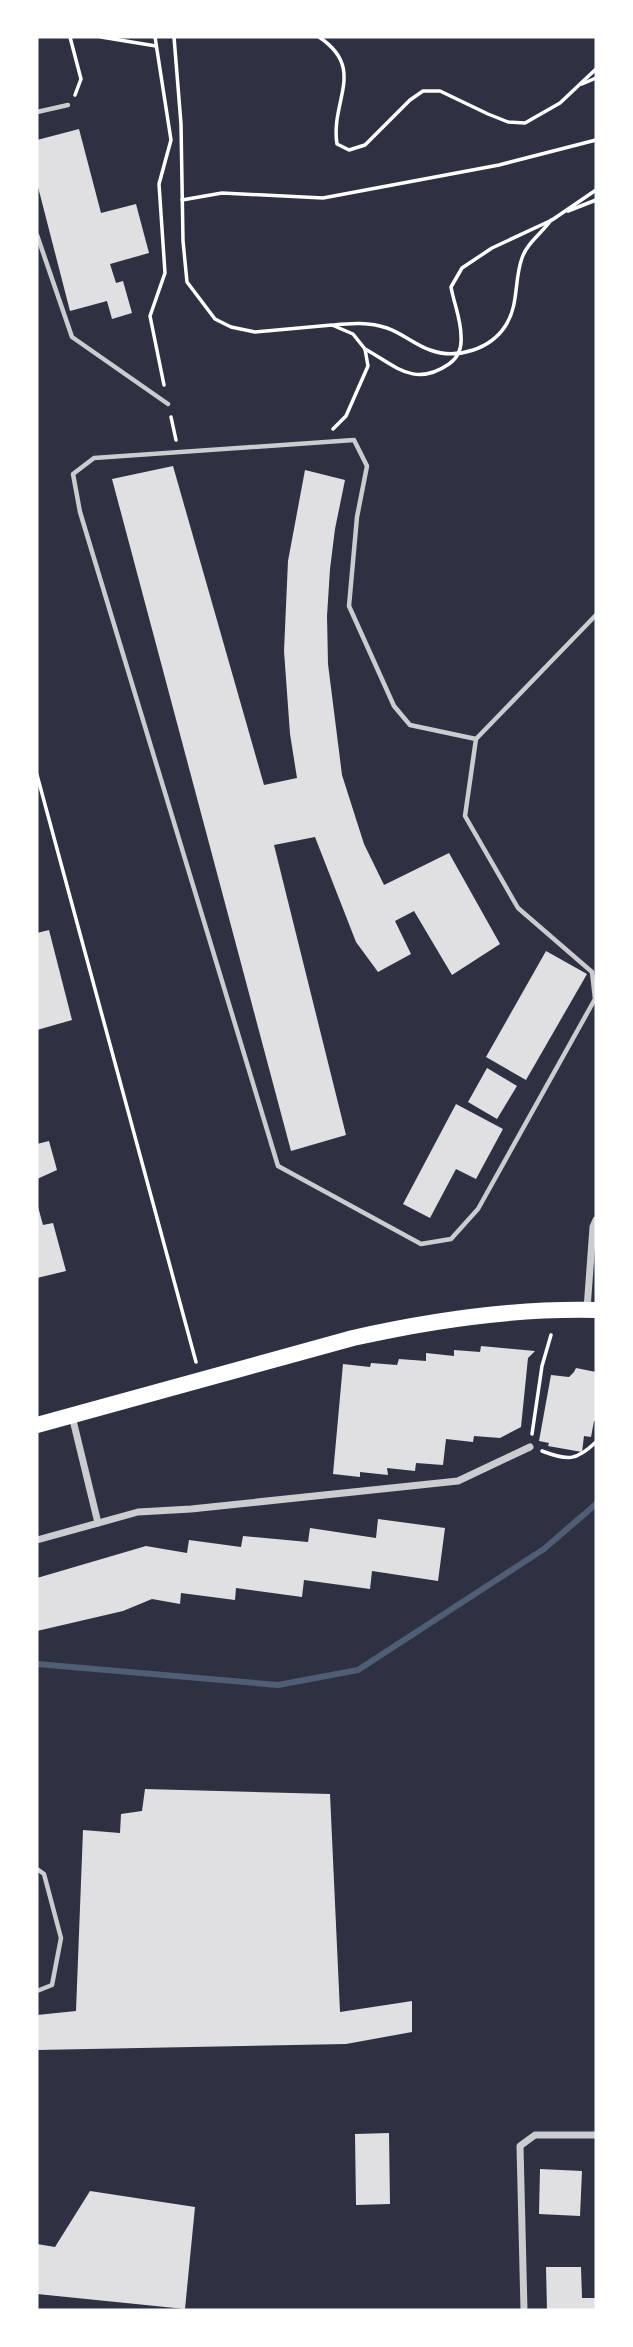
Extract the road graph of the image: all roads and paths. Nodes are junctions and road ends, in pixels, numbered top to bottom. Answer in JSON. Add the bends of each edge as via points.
{"nodes":[{"id":1,"x":70,"y":37,"type":"edge"},
{"id":2,"x":101,"y":37,"type":"edge"},
{"id":3,"x":155,"y":37,"type":"edge"},
{"id":4,"x":174,"y":37,"type":"edge"},
{"id":5,"x":318,"y":37,"type":"edge"},
{"id":6,"x":156,"y":46,"type":"junction"},
{"id":7,"x":596,"y":69,"type":"edge"},
{"id":8,"x":596,"y":78,"type":"edge"},
{"id":9,"x":580,"y":84,"type":"junction"},
{"id":10,"x":68,"y":105,"type":"joint"},
{"id":11,"x":37,"y":112,"type":"edge"},
{"id":12,"x":596,"y":140,"type":"edge"},
{"id":13,"x":596,"y":190,"type":"edge"},
{"id":14,"x":182,"y":200,"type":"junction"},
{"id":15,"x":596,"y":200,"type":"edge"},
{"id":16,"x":559,"y":215,"type":"junction"},
{"id":17,"x":552,"y":220,"type":"junction"},
{"id":18,"x":37,"y":235,"type":"edge"},
{"id":19,"x":332,"y":325,"type":"junction"},
{"id":20,"x":365,"y":349,"type":"junction"},
{"id":21,"x":460,"y":352,"type":"junction"},
{"id":22,"x":168,"y":404,"type":"junction"},
{"id":23,"x":305,"y":443,"type":"junction"},
{"id":24,"x":178,"y":452,"type":"junction"},
{"id":25,"x":596,"y":615,"type":"edge"},
{"id":26,"x":477,"y":739,"type":"junction"},
{"id":27,"x":37,"y":775,"type":"edge"},
{"id":28,"x":596,"y":1220,"type":"edge"},
{"id":29,"x":592,"y":1310,"type":"edge"},
{"id":30,"x":551,"y":1335,"type":"dead end"},
{"id":31,"x":202,"y":1380,"type":"junction"},
{"id":32,"x":72,"y":1416,"type":"junction"},
{"id":33,"x":37,"y":1425,"type":"edge"},
{"id":34,"x":596,"y":1442,"type":"edge"},
{"id":35,"x":530,"y":1447,"type":"junction"},
{"id":36,"x":98,"y":1523,"type":"junction"},
{"id":37,"x":37,"y":1540,"type":"edge"},
{"id":38,"x":37,"y":1869,"type":"edge"},
{"id":39,"x":37,"y":1991,"type":"edge"},
{"id":40,"x":596,"y":2135,"type":"edge"},
{"id":41,"x":524,"y":2310,"type":"edge"}],
"edges":[{"from":1,"to":10,"type":"path","via":[[80,79],[78,92]]},
{"from":2,"to":6,"type":"path"},
{"from":3,"to":6,"type":"path"},
{"from":4,"to":14,"type":"path"},
{"from":5,"to":9,"type":"path","via":[[334,47],[346,81],[334,128],[337,144],[349,150],[365,145],[423,92],[440,91],[508,122],[525,124],[560,103]]},
{"from":6,"to":22,"type":"path","via":[[171,139],[159,184],[165,272],[150,316]]},
{"from":7,"to":9,"type":"path"},
{"from":8,"to":9,"type":"path"},
{"from":10,"to":11,"type":"lane"},
{"from":12,"to":14,"type":"path","via":[[499,165],[323,198],[222,193]]},
{"from":13,"to":16,"type":"path"},
{"from":14,"to":19,"type":"path","via":[[187,282],[215,319],[255,332]]},
{"from":15,"to":16,"type":"path"},
{"from":16,"to":17,"type":"path"},
{"from":17,"to":21,"type":"path","via":[[521,260],[513,312],[505,328],[493,341]]},
{"from":17,"to":21,"type":"path","via":[[492,248],[462,268],[451,287],[459,313]]},
{"from":18,"to":22,"type":"lane","via":[[72,337]]},
{"from":19,"to":20,"type":"path","via":[[353,334]]},
{"from":19,"to":21,"type":"path","via":[[372,324],[432,351]]},
{"from":20,"to":21,"type":"path","via":[[420,376],[438,371]]},
{"from":20,"to":23,"type":"path","via":[[368,366],[346,416],[330,431]]},
{"from":22,"to":24,"type":"path"},
{"from":23,"to":24,"type":"lane"},
{"from":23,"to":26,"type":"lane","via":[[354,439],[367,466],[349,606],[394,706],[410,725]]},
{"from":24,"to":26,"type":"lane","via":[[94,458],[73,474],[80,512],[278,1167],[421,1244],[451,1239],[478,1209],[595,999],[592,972],[518,908],[465,816]]},
{"from":25,"to":26,"type":"lane"},
{"from":27,"to":31,"type":"path"},
{"from":28,"to":29,"type":"street"},
{"from":29,"to":31,"type":"main road","via":[[472,1316],[404,1327]]},
{"from":30,"to":35,"type":"path","via":[[541,1366]]},
{"from":31,"to":32,"type":"main road"},
{"from":32,"to":33,"type":"main road"},
{"from":32,"to":36,"type":"street"},
{"from":34,"to":35,"type":"path","via":[[573,1459]]},
{"from":35,"to":36,"type":"street","via":[[458,1481],[138,1513]]},
{"from":36,"to":37,"type":"street"},
{"from":38,"to":39,"type":"lane","via":[[44,1874],[61,1938],[52,1984]]},
{"from":40,"to":41,"type":"street","via":[[535,2135],[520,2146]]}]}
